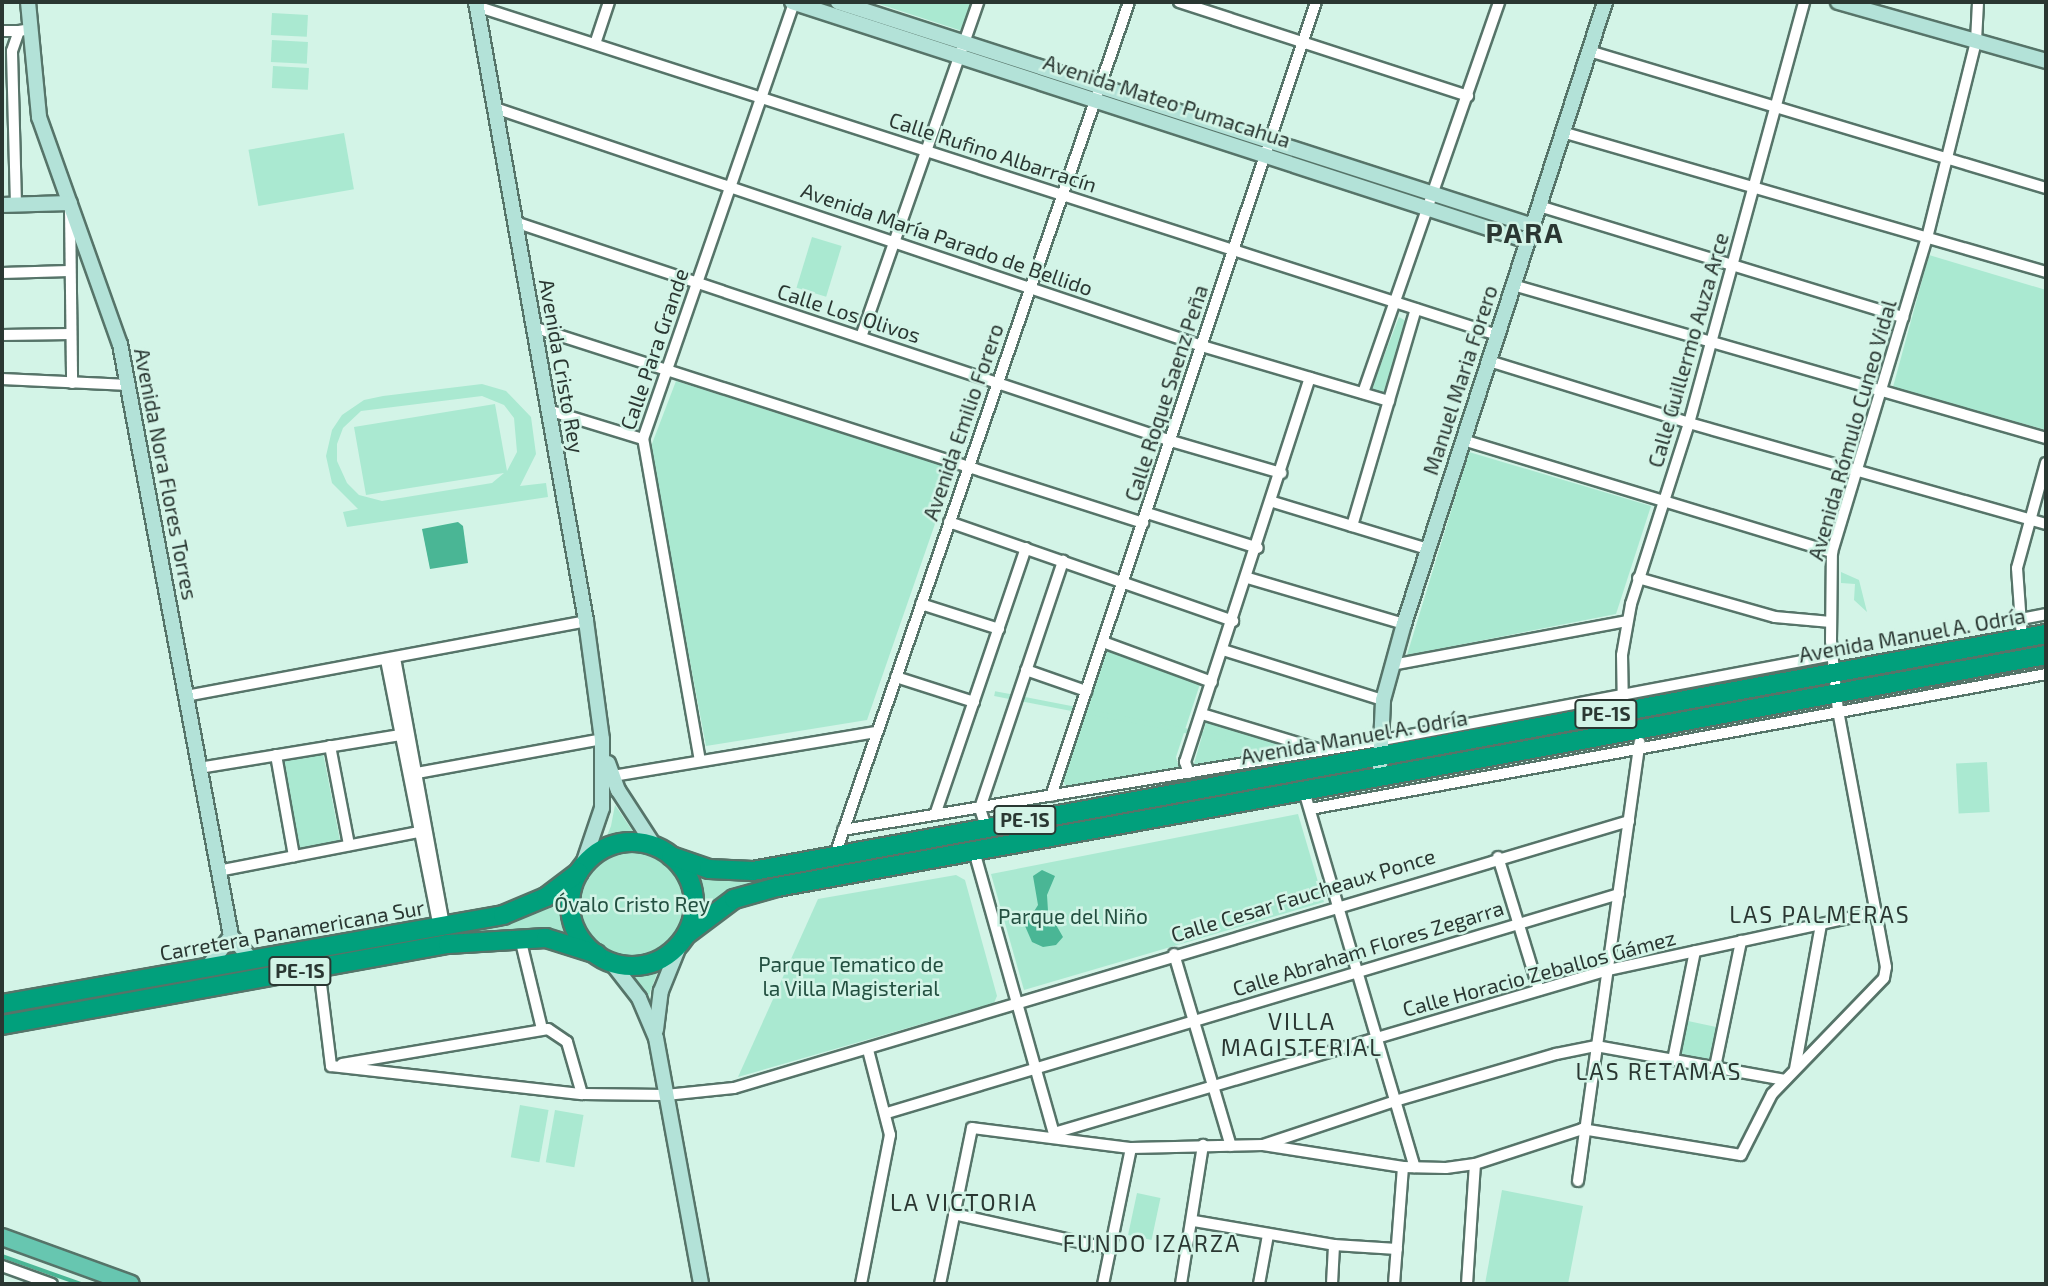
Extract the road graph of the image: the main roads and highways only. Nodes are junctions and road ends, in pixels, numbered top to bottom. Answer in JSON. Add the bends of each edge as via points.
{"nodes":[{"id":1,"x":2046,"y":634,"type":"edge"},
{"id":2,"x":2046,"y":655,"type":"edge"},
{"id":3,"x":1619,"y":706,"type":"junction"},
{"id":4,"x":1614,"y":734,"type":"junction"},
{"id":5,"x":986,"y":827,"type":"junction"},
{"id":6,"x":982,"y":849,"type":"junction"},
{"id":7,"x":671,"y":856,"type":"junction"},
{"id":8,"x":581,"y":870,"type":"junction"},
{"id":9,"x":683,"y":939,"type":"junction"},
{"id":10,"x":604,"y":958,"type":"junction"},
{"id":11,"x":167,"y":975,"type":"junction"},
{"id":12,"x":170,"y":995,"type":"junction"},
{"id":13,"x":2,"y":1004,"type":"edge"},
{"id":14,"x":2,"y":1025,"type":"edge"},
{"id":15,"x":2,"y":1237,"type":"edge"},
{"id":16,"x":128,"y":1284,"type":"edge"}],
"edges":[{"from":1,"to":3,"type":"highway","name":"Avenida Manuel A. Odría","number":"PE-1S","via":[[1833,664]]},
{"from":2,"to":4,"type":"highway","name":"Avenida Manuel A. Odría","number":"PE-1S","via":[[1837,702],[1640,738]]},
{"from":3,"to":4,"type":"highway"},
{"from":3,"to":5,"type":"highway","name":"Avenida Manuel A. Odría","number":"PE-1S","via":[[1379,748]]},
{"from":4,"to":6,"type":"highway","name":"Avenida Manuel A. Odría","number":"PE-1S"},
{"from":5,"to":6,"type":"highway"},
{"from":5,"to":7,"type":"highway","name":"Avenida Manuel A. Odría","number":"PE-1S","via":[[732,872]]},
{"from":6,"to":9,"type":"highway","name":"Avenida Manuel A. Odría","number":"PE-1S","via":[[755,892],[720,907]]},
{"from":7,"to":8,"type":"highway","number":"PE-1S","via":[[655,847],[615,844]]},
{"from":7,"to":9,"type":"highway","number":"PE-1S","via":[[693,893],[693,914]]},
{"from":8,"to":10,"type":"highway","via":[[570,901],[573,922]]},
{"from":8,"to":11,"type":"highway","name":"Carretera Panamericana Sur","number":"PE-1S","via":[[546,897],[519,910]]},
{"from":9,"to":10,"type":"highway","number":"PE-1S","via":[[663,958],[643,965]]},
{"from":10,"to":12,"type":"highway","name":"Carretera Panamericana Sur","number":"PE-1S","via":[[546,938],[520,937],[448,944]]},
{"from":11,"to":12,"type":"highway"},
{"from":11,"to":13,"type":"highway","name":"Carretera Panamericana Sur","number":"PE-1S"},
{"from":12,"to":14,"type":"highway","name":"Carretera Panamericana Sur","number":"PE-1S"},
{"from":15,"to":16,"type":"main road"}]}
